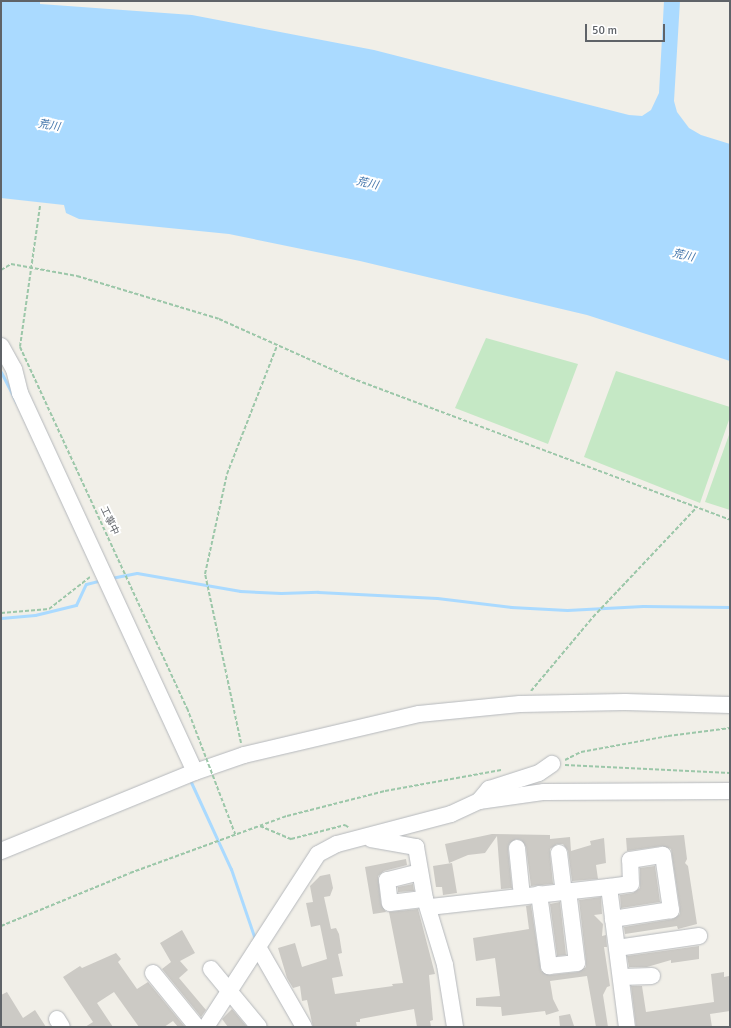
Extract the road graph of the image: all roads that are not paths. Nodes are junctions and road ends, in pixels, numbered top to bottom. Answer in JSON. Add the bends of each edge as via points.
{"nodes":[{"id":1,"x":1,"y":346,"type":"edge"},
{"id":2,"x":730,"y":705,"type":"edge"},
{"id":3,"x":552,"y":764,"type":"road end"},
{"id":4,"x":192,"y":774,"type":"junction"},
{"id":5,"x":730,"y":791,"type":"edge"},
{"id":6,"x":479,"y":801,"type":"junction"},
{"id":7,"x":364,"y":838,"type":"junction"},
{"id":8,"x":517,"y":848,"type":"dead end"},
{"id":9,"x":1,"y":851,"type":"edge"},
{"id":10,"x":559,"y":853,"type":"dead end"},
{"id":11,"x":420,"y":872,"type":"junction"},
{"id":12,"x":609,"y":887,"type":"junction"},
{"id":13,"x":566,"y":891,"type":"junction"},
{"id":14,"x":539,"y":894,"type":"junction"},
{"id":15,"x":522,"y":896,"type":"junction"},
{"id":16,"x":428,"y":903,"type":"junction"},
{"id":17,"x":613,"y":919,"type":"junction"},
{"id":18,"x":699,"y":936,"type":"dead end"},
{"id":19,"x":258,"y":947,"type":"junction"},
{"id":20,"x":617,"y":948,"type":"junction"},
{"id":21,"x":211,"y":969,"type":"dead end"},
{"id":22,"x":154,"y":973,"type":"dead end"},
{"id":23,"x":652,"y":976,"type":"dead end"},
{"id":24,"x":621,"y":977,"type":"junction"},
{"id":25,"x":230,"y":990,"type":"junction"},
{"id":26,"x":197,"y":1027,"type":"edge"},
{"id":27,"x":206,"y":1027,"type":"edge"},
{"id":28,"x":259,"y":1027,"type":"edge"},
{"id":29,"x":304,"y":1027,"type":"edge"},
{"id":30,"x":455,"y":1027,"type":"edge"},
{"id":31,"x":627,"y":1027,"type":"edge"}],
"edges":[{"from":1,"to":4,"type":"street","via":[[14,369],[20,393],[101,578]]},
{"from":2,"to":4,"type":"street","via":[[632,702],[520,704],[419,714],[244,755]]},
{"from":3,"to":6,"type":"street","via":[[539,773],[489,789]]},
{"from":4,"to":9,"type":"street"},
{"from":5,"to":6,"type":"street","via":[[544,792]]},
{"from":6,"to":7,"type":"street","via":[[451,814]]},
{"from":7,"to":11,"type":"street","via":[[416,847]]},
{"from":7,"to":19,"type":"street","via":[[337,844],[318,854]]},
{"from":8,"to":15,"type":"street"},
{"from":10,"to":13,"type":"street"},
{"from":11,"to":16,"type":"street"},
{"from":11,"to":16,"type":"street","via":[[387,880],[390,903]]},
{"from":12,"to":13,"type":"street"},
{"from":12,"to":17,"type":"street"},
{"from":12,"to":17,"type":"street","via":[[632,884],[630,860],[663,854],[671,910]]},
{"from":13,"to":14,"type":"street"},
{"from":13,"to":14,"type":"street","via":[[577,962],[549,966]]},
{"from":14,"to":15,"type":"street"},
{"from":15,"to":16,"type":"street"},
{"from":16,"to":30,"type":"street","via":[[445,965]]},
{"from":17,"to":20,"type":"street"},
{"from":18,"to":20,"type":"street"},
{"from":19,"to":25,"type":"street"},
{"from":19,"to":29,"type":"street"},
{"from":20,"to":24,"type":"street"},
{"from":21,"to":25,"type":"street"},
{"from":22,"to":26,"type":"street"},
{"from":23,"to":24,"type":"street"},
{"from":24,"to":31,"type":"street"},
{"from":25,"to":27,"type":"street"},
{"from":25,"to":28,"type":"street"}]}
